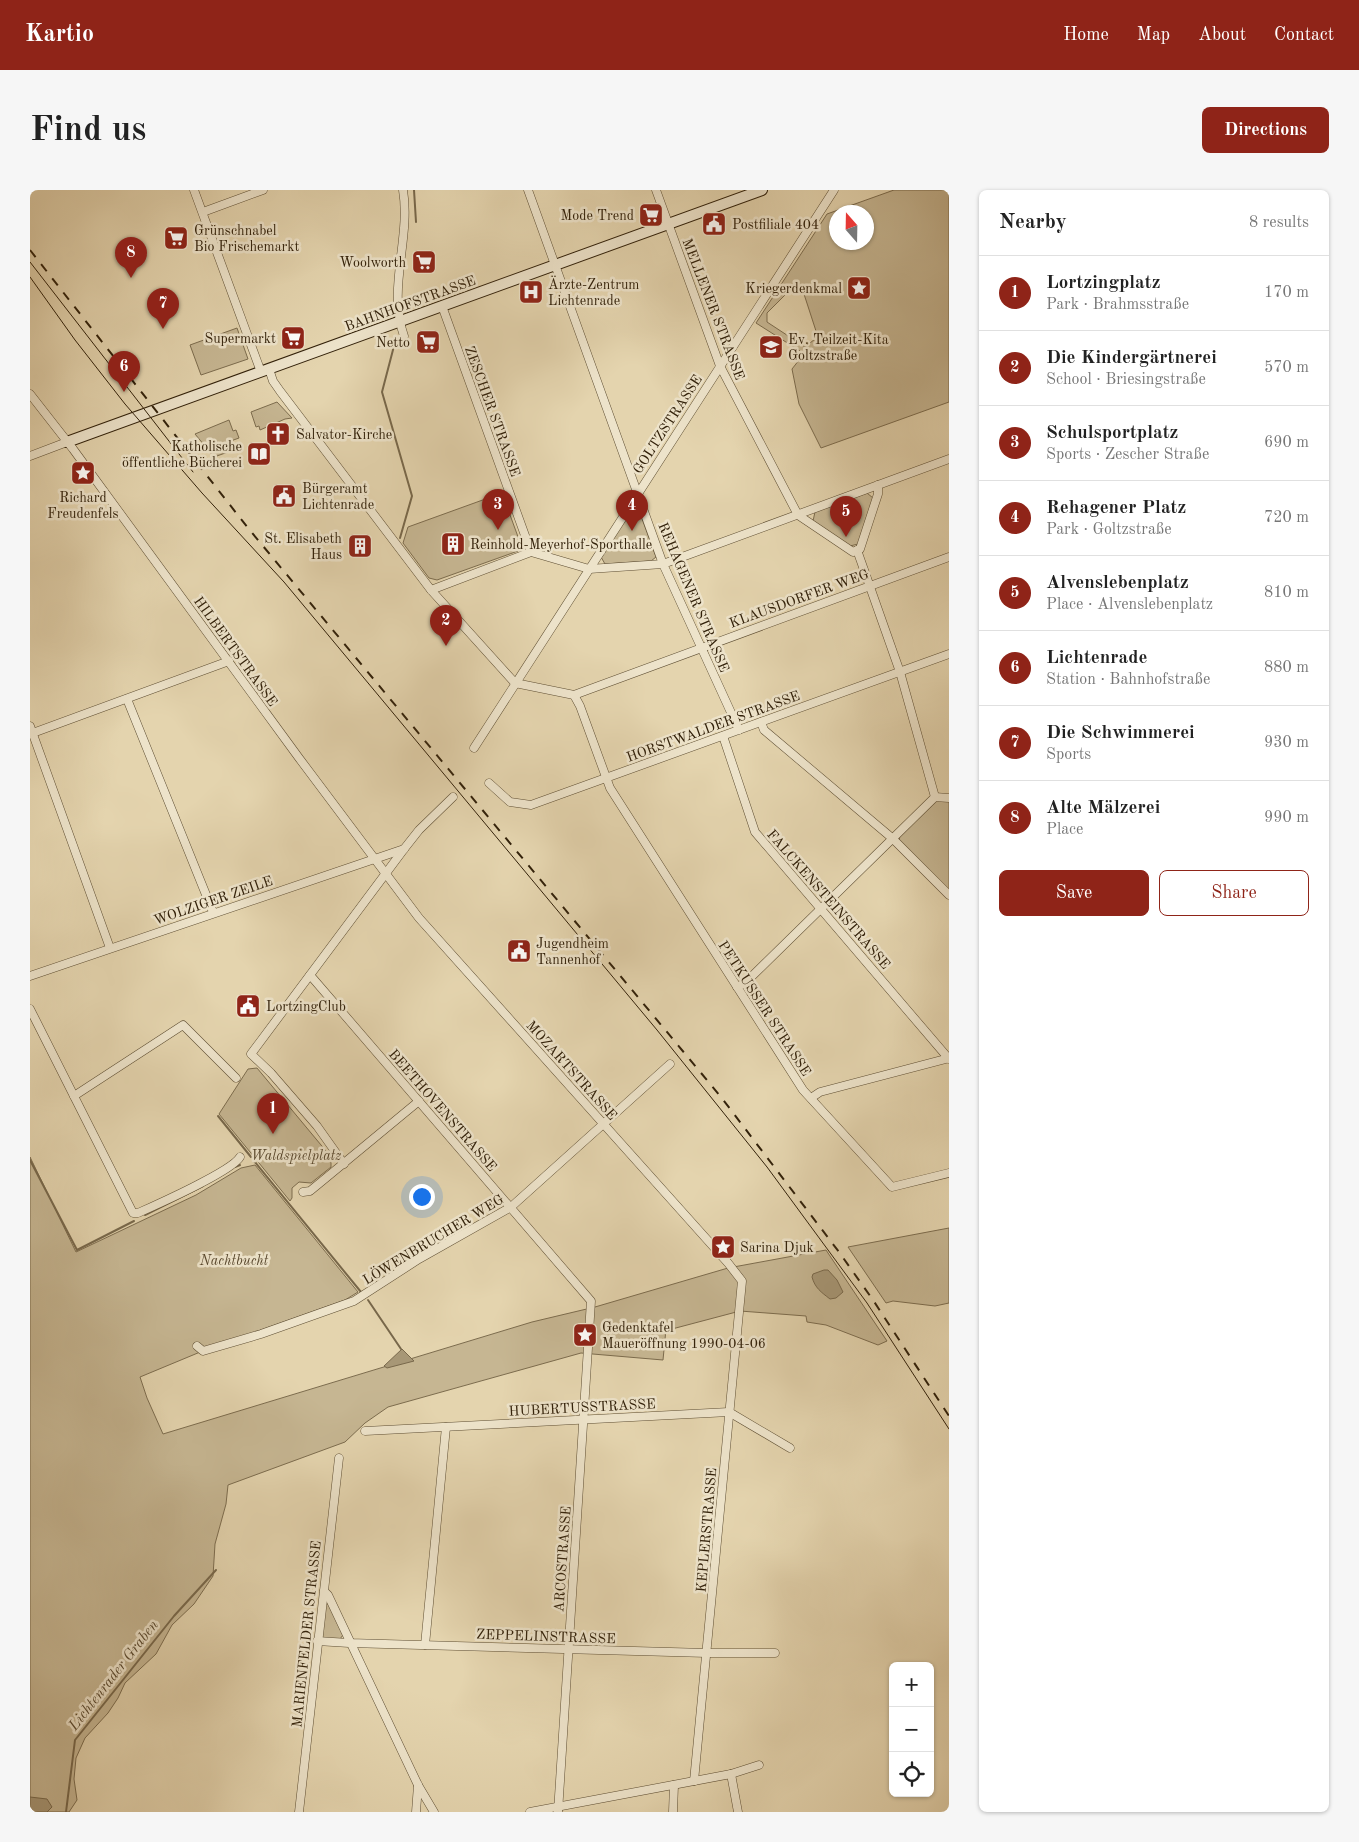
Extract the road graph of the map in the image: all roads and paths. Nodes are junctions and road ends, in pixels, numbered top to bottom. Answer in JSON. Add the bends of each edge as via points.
{"nodes":[{"id":1,"x":194,"y":190,"type":"edge"},
{"id":2,"x":262,"y":190,"type":"edge"},
{"id":3,"x":403,"y":190,"type":"edge"},
{"id":4,"x":528,"y":190,"type":"edge"},
{"id":5,"x":656,"y":190,"type":"edge"},
{"id":6,"x":762,"y":190,"type":"edge"},
{"id":7,"x":834,"y":190,"type":"edge"},
{"id":8,"x":203,"y":212,"type":"junction"},
{"id":9,"x":668,"y":224,"type":"junction"},
{"id":10,"x":555,"y":265,"type":"junction"},
{"id":11,"x":442,"y":306,"type":"junction"},
{"id":12,"x":400,"y":322,"type":"junction"},
{"id":13,"x":404,"y":336,"type":"dead end"},
{"id":14,"x":720,"y":366,"type":"junction"},
{"id":15,"x":265,"y":370,"type":"junction"},
{"id":16,"x":30,"y":394,"type":"edge"},
{"id":17,"x":67,"y":442,"type":"junction"},
{"id":18,"x":30,"y":456,"type":"edge"},
{"id":19,"x":949,"y":459,"type":"edge"},
{"id":20,"x":878,"y":485,"type":"junction"},
{"id":21,"x":637,"y":494,"type":"junction"},
{"id":22,"x":798,"y":514,"type":"junction"},
{"id":23,"x":857,"y":550,"type":"junction"},
{"id":24,"x":531,"y":552,"type":"junction"},
{"id":25,"x":949,"y":557,"type":"edge"},
{"id":26,"x":663,"y":564,"type":"junction"},
{"id":27,"x":588,"y":569,"type":"junction"},
{"id":28,"x":869,"y":586,"type":"junction"},
{"id":29,"x":431,"y":590,"type":"junction"},
{"id":30,"x":701,"y":648,"type":"junction"},
{"id":31,"x":949,"y":654,"type":"edge"},
{"id":32,"x":229,"y":661,"type":"junction"},
{"id":33,"x":900,"y":672,"type":"junction"},
{"id":34,"x":515,"y":683,"type":"junction"},
{"id":35,"x":574,"y":695,"type":"junction"},
{"id":36,"x":127,"y":699,"type":"junction"},
{"id":37,"x":761,"y":722,"type":"junction"},
{"id":38,"x":740,"y":730,"type":"junction"},
{"id":39,"x":31,"y":731,"type":"edge"},
{"id":40,"x":723,"y":736,"type":"junction"},
{"id":41,"x":474,"y":748,"type":"dead end"},
{"id":42,"x":605,"y":778,"type":"junction"},
{"id":43,"x":490,"y":783,"type":"dead end"},
{"id":44,"x":453,"y":797,"type":"dead end"},
{"id":45,"x":935,"y":797,"type":"junction"},
{"id":46,"x":949,"y":798,"type":"edge"},
{"id":47,"x":892,"y":838,"type":"junction"},
{"id":48,"x":404,"y":849,"type":"junction"},
{"id":49,"x":373,"y":858,"type":"junction"},
{"id":50,"x":386,"y":874,"type":"junction"},
{"id":51,"x":949,"y":895,"type":"edge"},
{"id":52,"x":821,"y":908,"type":"junction"},
{"id":53,"x":213,"y":912,"type":"junction"},
{"id":54,"x":110,"y":948,"type":"junction"},
{"id":55,"x":310,"y":975,"type":"junction"},
{"id":56,"x":30,"y":976,"type":"edge"},
{"id":57,"x":737,"y":988,"type":"junction"},
{"id":58,"x":30,"y":1009,"type":"edge"},
{"id":59,"x":949,"y":1059,"type":"edge"},
{"id":60,"x":670,"y":1064,"type":"dead end"},
{"id":61,"x":236,"y":1078,"type":"dead end"},
{"id":62,"x":74,"y":1096,"type":"junction"},
{"id":63,"x":810,"y":1098,"type":"junction"},
{"id":64,"x":419,"y":1101,"type":"junction"},
{"id":65,"x":603,"y":1124,"type":"junction"},
{"id":66,"x":240,"y":1157,"type":"dead end"},
{"id":67,"x":344,"y":1164,"type":"junction"},
{"id":68,"x":949,"y":1173,"type":"edge"},
{"id":69,"x":303,"y":1192,"type":"dead end"},
{"id":70,"x":511,"y":1207,"type":"junction"},
{"id":71,"x":742,"y":1281,"type":"joint"},
{"id":72,"x":591,"y":1309,"type":"joint"},
{"id":73,"x":196,"y":1346,"type":"dead end"},
{"id":74,"x":729,"y":1412,"type":"junction"},
{"id":75,"x":584,"y":1420,"type":"junction"},
{"id":76,"x":446,"y":1427,"type":"junction"},
{"id":77,"x":365,"y":1431,"type":"dead end"},
{"id":78,"x":790,"y":1448,"type":"dead end"},
{"id":79,"x":339,"y":1458,"type":"dead end"},
{"id":80,"x":324,"y":1591,"type":"junction"},
{"id":81,"x":317,"y":1641,"type":"junction"},
{"id":82,"x":350,"y":1643,"type":"junction"},
{"id":83,"x":425,"y":1645,"type":"junction"},
{"id":84,"x":568,"y":1649,"type":"junction"},
{"id":85,"x":775,"y":1652,"type":"dead end"},
{"id":86,"x":707,"y":1653,"type":"junction"},
{"id":87,"x":759,"y":1765,"type":"dead end"},
{"id":88,"x":731,"y":1774,"type":"junction"},
{"id":89,"x":694,"y":1781,"type":"junction"},
{"id":90,"x":418,"y":1785,"type":"junction"},
{"id":91,"x":674,"y":1786,"type":"junction"},
{"id":92,"x":559,"y":1809,"type":"edge"},
{"id":93,"x":299,"y":1812,"type":"edge"},
{"id":94,"x":416,"y":1812,"type":"edge"},
{"id":95,"x":434,"y":1812,"type":"edge"},
{"id":96,"x":530,"y":1812,"type":"edge"},
{"id":97,"x":673,"y":1812,"type":"edge"},
{"id":98,"x":738,"y":1812,"type":"edge"}],
"edges":[{"from":1,"to":8,"type":"street"},
{"from":2,"to":8,"type":"street"},
{"from":3,"to":12,"type":"street","via":[[405,213],[397,302]]},
{"from":4,"to":10,"type":"street","name":"REHAGENER STRASSE"},
{"from":5,"to":9,"type":"street","name":"MELLENER STRASSE"},
{"from":6,"to":9,"type":"street","name":"BAHNHOFSTRASSE"},
{"from":7,"to":14,"type":"street","name":"GOLTZSTRASSE"},
{"from":8,"to":15,"type":"street"},
{"from":9,"to":10,"type":"street","name":"BAHNHOFSTRASSE"},
{"from":9,"to":14,"type":"street","name":"MELLENER STRASSE"},
{"from":10,"to":11,"type":"street","name":"BAHNHOFSTRASSE"},
{"from":10,"to":21,"type":"street","name":"REHAGENER STRASSE"},
{"from":11,"to":12,"type":"street","name":"BAHNHOFSTRASSE"},
{"from":11,"to":24,"type":"street","name":"ZESCHER STRASSE"},
{"from":12,"to":13,"type":"street"},
{"from":12,"to":15,"type":"street","name":"BAHNHOFSTRASSE"},
{"from":14,"to":21,"type":"street","name":"GOLTZSTRASSE"},
{"from":14,"to":22,"type":"street","name":"MELLENER STRASSE"},
{"from":15,"to":17,"type":"street","name":"BAHNHOFSTRASSE"},
{"from":15,"to":29,"type":"street"},
{"from":16,"to":17,"type":"street","name":"HILBERTSTRASSE"},
{"from":17,"to":18,"type":"street"},
{"from":17,"to":32,"type":"street","name":"HILBERTSTRASSE"},
{"from":19,"to":20,"type":"street"},
{"from":20,"to":22,"type":"street"},
{"from":20,"to":23,"type":"street","via":[[878,494]]},
{"from":21,"to":26,"type":"street","name":"REHAGENER STRASSE"},
{"from":21,"to":27,"type":"street","name":"GOLTZSTRASSE"},
{"from":22,"to":23,"type":"street","via":[[853,552]]},
{"from":22,"to":26,"type":"street"},
{"from":23,"to":28,"type":"street"},
{"from":24,"to":27,"type":"street"},
{"from":24,"to":29,"type":"street"},
{"from":25,"to":28,"type":"street","name":"KLAUSDORFER WEG"},
{"from":26,"to":27,"type":"street"},
{"from":26,"to":30,"type":"street","name":"REHAGENER STRASSE"},
{"from":27,"to":34,"type":"street","name":"GOLTZSTRASSE"},
{"from":28,"to":30,"type":"street","name":"KLAUSDORFER WEG"},
{"from":28,"to":33,"type":"street"},
{"from":29,"to":34,"type":"street"},
{"from":30,"to":35,"type":"street","name":"KLAUSDORFER WEG"},
{"from":30,"to":38,"type":"street","name":"REHAGENER STRASSE"},
{"from":31,"to":33,"type":"street","name":"HORSTWALDER STRASSE"},
{"from":32,"to":36,"type":"street"},
{"from":32,"to":49,"type":"street","name":"HILBERTSTRASSE"},
{"from":33,"to":37,"type":"street","name":"HORSTWALDER STRASSE"},
{"from":33,"to":45,"type":"street"},
{"from":34,"to":35,"type":"street"},
{"from":34,"to":41,"type":"street","name":"GOLTZSTRASSE"},
{"from":35,"to":42,"type":"street","name":"PETKUSSER STRASSE"},
{"from":36,"to":39,"type":"street"},
{"from":36,"to":53,"type":"street"},
{"from":37,"to":38,"type":"street","name":"HORSTWALDER STRASSE"},
{"from":37,"to":47,"type":"street","via":[[764,730]]},
{"from":38,"to":40,"type":"street","name":"HORSTWALDER STRASSE"},
{"from":39,"to":54,"type":"street"},
{"from":40,"to":42,"type":"street","name":"HORSTWALDER STRASSE"},
{"from":40,"to":52,"type":"street","name":"FALCKENSTEINSTRASSE","via":[[755,832]]},
{"from":42,"to":43,"type":"street","name":"HORSTWALDER STRASSE","via":[[526,805],[510,802]]},
{"from":42,"to":57,"type":"street","name":"PETKUSSER STRASSE"},
{"from":44,"to":48,"type":"street"},
{"from":45,"to":46,"type":"street"},
{"from":45,"to":47,"type":"street"},
{"from":47,"to":51,"type":"street"},
{"from":47,"to":52,"type":"street"},
{"from":48,"to":49,"type":"street","name":"WOLZIGER ZEILE"},
{"from":48,"to":50,"type":"street"},
{"from":49,"to":50,"type":"street","name":"HILBERTSTRASSE"},
{"from":49,"to":53,"type":"street","name":"WOLZIGER ZEILE"},
{"from":50,"to":55,"type":"street"},
{"from":50,"to":65,"type":"street","name":"MOZARTSTRASSE","via":[[418,918]]},
{"from":52,"to":57,"type":"street","via":[[745,984]]},
{"from":52,"to":59,"type":"street","name":"FALCKENSTEINSTRASSE"},
{"from":53,"to":54,"type":"street","name":"WOLZIGER ZEILE"},
{"from":54,"to":56,"type":"street","name":"WOLZIGER ZEILE"},
{"from":55,"to":64,"type":"street","name":"BEETHOVENSTRASSE"},
{"from":55,"to":67,"type":"street","via":[[251,1054],[272,1073],[328,1139]]},
{"from":57,"to":63,"type":"street","name":"PETKUSSER STRASSE"},
{"from":58,"to":62,"type":"street"},
{"from":59,"to":63,"type":"street","via":[[820,1092]]},
{"from":60,"to":65,"type":"street","name":"LÖWENBRUCHER WEG"},
{"from":61,"to":62,"type":"street","via":[[183,1025]]},
{"from":62,"to":66,"type":"street","via":[[133,1212],[138,1213],[188,1189],[234,1164]]},
{"from":63,"to":68,"type":"street","name":"PETKUSSER STRASSE","via":[[892,1187]]},
{"from":64,"to":67,"type":"street"},
{"from":64,"to":70,"type":"street","name":"BEETHOVENSTRASSE"},
{"from":65,"to":70,"type":"street","name":"LÖWENBRUCHER WEG"},
{"from":65,"to":71,"type":"street","name":"MOZARTSTRASSE"},
{"from":67,"to":69,"type":"street","via":[[310,1191]]},
{"from":70,"to":72,"type":"street","name":"BEETHOVENSTRASSE","via":[[590,1299]]},
{"from":70,"to":73,"type":"street","name":"LÖWENBRUCHER WEG","via":[[419,1259],[354,1301],[243,1340],[203,1351]]},
{"from":71,"to":74,"type":"street","name":"KEPLERSTRASSE"},
{"from":72,"to":75,"type":"street","name":"ARCOSTRASSE"},
{"from":74,"to":75,"type":"street","name":"HUBERTUSSTRASSE"},
{"from":74,"to":78,"type":"street"},
{"from":74,"to":86,"type":"street","name":"KEPLERSTRASSE"},
{"from":75,"to":76,"type":"street","name":"HUBERTUSSTRASSE"},
{"from":75,"to":84,"type":"street","name":"ARCOSTRASSE"},
{"from":76,"to":77,"type":"street","name":"HUBERTUSSTRASSE"},
{"from":76,"to":83,"type":"street"},
{"from":79,"to":80,"type":"street","name":"MARIENFELDER STRASSE"},
{"from":80,"to":81,"type":"street","name":"MARIENFELDER STRASSE"},
{"from":80,"to":82,"type":"street"},
{"from":81,"to":82,"type":"street","name":"ZEPPELINSTRASSE"},
{"from":81,"to":93,"type":"street","name":"MARIENFELDER STRASSE"},
{"from":82,"to":83,"type":"street","name":"ZEPPELINSTRASSE"},
{"from":82,"to":90,"type":"street"},
{"from":83,"to":84,"type":"street","name":"ZEPPELINSTRASSE"},
{"from":84,"to":86,"type":"street","name":"ZEPPELINSTRASSE"},
{"from":84,"to":92,"type":"street","name":"ARCOSTRASSE"},
{"from":85,"to":86,"type":"street","name":"ZEPPELINSTRASSE"},
{"from":86,"to":89,"type":"street","name":"KEPLERSTRASSE"},
{"from":87,"to":88,"type":"street"},
{"from":88,"to":89,"type":"street"},
{"from":88,"to":98,"type":"street"},
{"from":89,"to":91,"type":"street"},
{"from":90,"to":94,"type":"street"},
{"from":90,"to":95,"type":"street"},
{"from":91,"to":92,"type":"street"},
{"from":91,"to":97,"type":"street"},
{"from":92,"to":96,"type":"street"}]}
